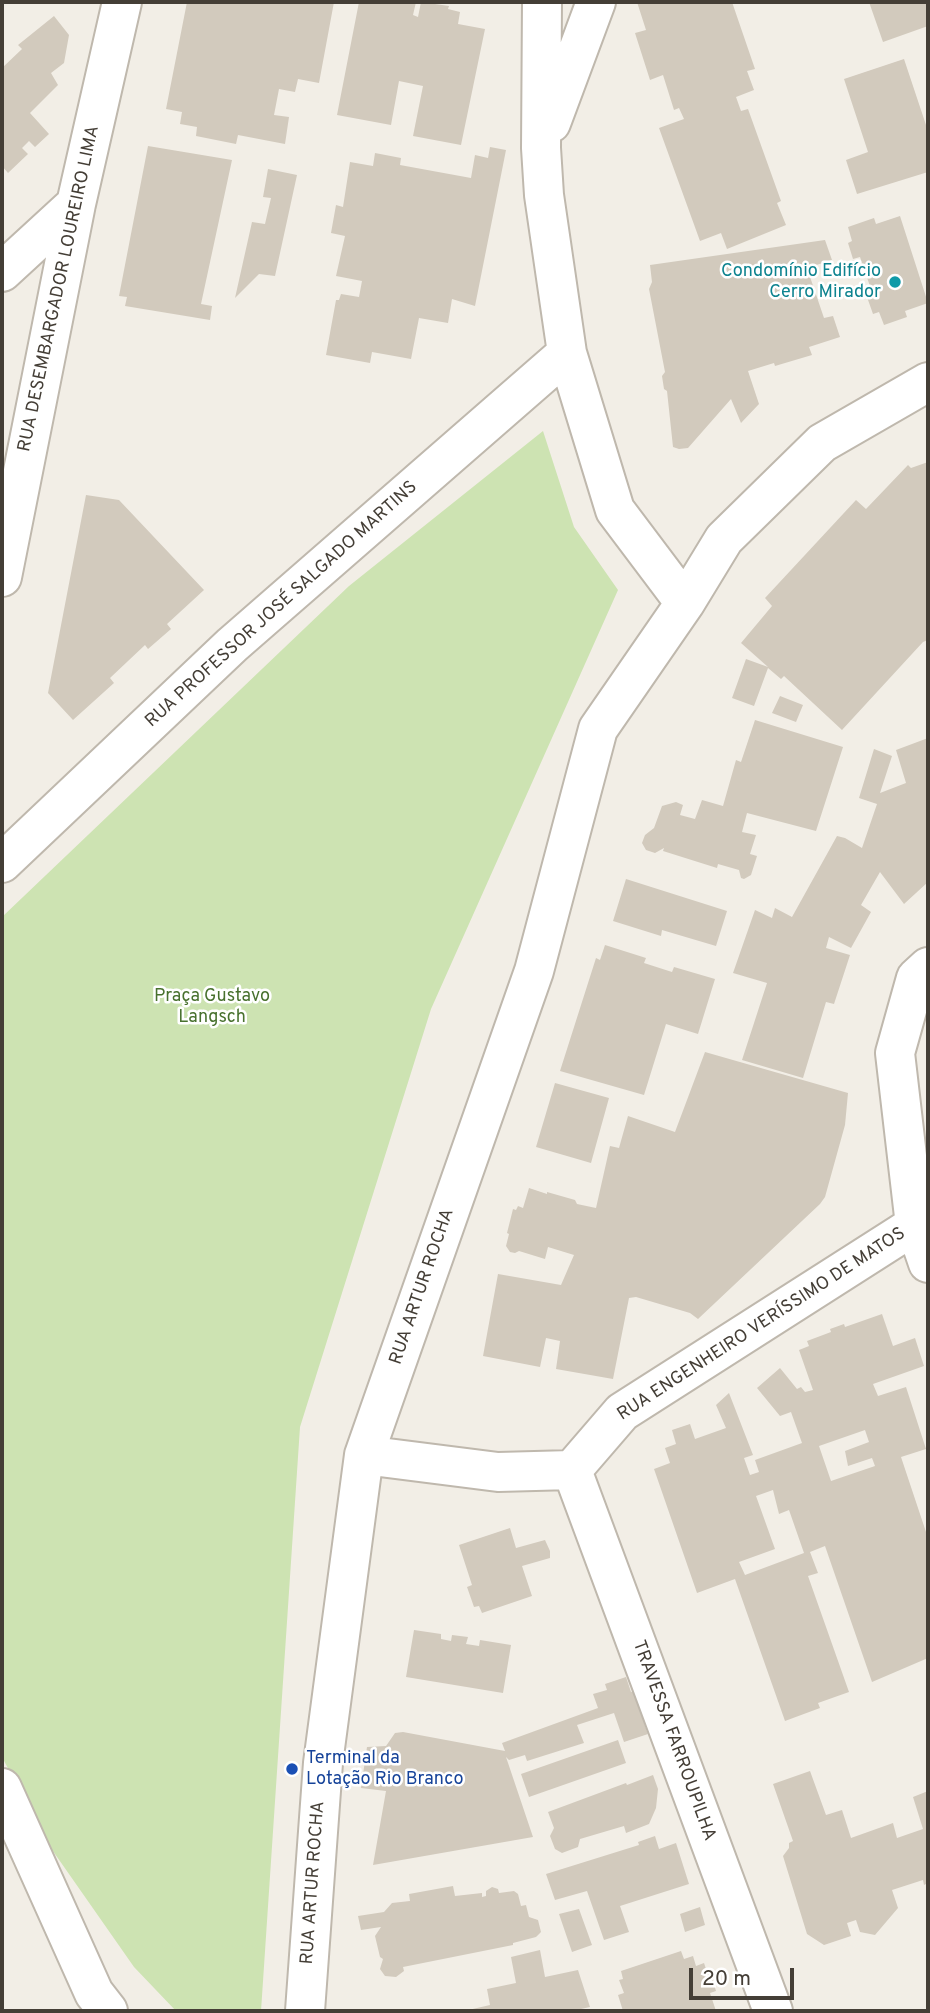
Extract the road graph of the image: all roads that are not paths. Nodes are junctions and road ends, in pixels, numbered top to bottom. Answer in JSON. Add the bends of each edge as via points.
{"nodes":[{"id":1,"x":122,"y":2,"type":"edge"},
{"id":2,"x":542,"y":2,"type":"edge"},
{"id":3,"x":596,"y":2,"type":"edge"},
{"id":4,"x":541,"y":148,"type":"junction"},
{"id":5,"x":76,"y":204,"type":"junction"},
{"id":6,"x":2,"y":272,"type":"edge"},
{"id":7,"x":567,"y":353,"type":"junction"},
{"id":8,"x":928,"y":382,"type":"edge"},
{"id":9,"x":2,"y":576,"type":"edge"},
{"id":10,"x":685,"y":603,"type":"junction"},
{"id":11,"x":2,"y":863,"type":"edge"},
{"id":12,"x":928,"y":967,"type":"edge"},
{"id":13,"x":915,"y":1225,"type":"junction"},
{"id":14,"x":928,"y":1263,"type":"edge"},
{"id":15,"x":365,"y":1455,"type":"junction"},
{"id":16,"x":572,"y":1470,"type":"junction"},
{"id":17,"x":2,"y":1788,"type":"edge"},
{"id":18,"x":108,"y":2011,"type":"edge"},
{"id":19,"x":305,"y":2011,"type":"edge"},
{"id":20,"x":773,"y":2011,"type":"edge"}],
"edges":[{"from":1,"to":5,"type":"street","name":"RUA DESEMBARGADOR LOUREIRO LIMA"},
{"from":2,"to":4,"type":"street"},
{"from":3,"to":4,"type":"street"},
{"from":4,"to":7,"type":"street"},
{"from":5,"to":6,"type":"street"},
{"from":5,"to":9,"type":"street","name":"RUA DESEMBARGADOR LOUREIRO LIMA"},
{"from":7,"to":10,"type":"street","via":[[615,510]]},
{"from":7,"to":11,"type":"street","name":"RUA PROFESSOR JOSÉ SALGADO MARTINS","via":[[232,645]]},
{"from":8,"to":10,"type":"street","name":"RUA ARTUR ROCHA","via":[[822,443],[724,539]]},
{"from":10,"to":15,"type":"street","name":"RUA ARTUR ROCHA","via":[[598,729],[534,971]]},
{"from":12,"to":13,"type":"street","name":"RUA ENGENHEIRO VERÍSSIMO DE MATOS","via":[[916,978],[895,1053]]},
{"from":13,"to":14,"type":"street"},
{"from":13,"to":16,"type":"street","name":"RUA ENGENHEIRO VERÍSSIMO DE MATOS","via":[[622,1412]]},
{"from":15,"to":16,"type":"street","via":[[498,1472]]},
{"from":15,"to":19,"type":"street","name":"RUA ARTUR ROCHA","via":[[323,1763]]},
{"from":16,"to":20,"type":"street","name":"TRAVESSA FARROUPILHA"},
{"from":17,"to":18,"type":"street","via":[[94,1993]]}]}
